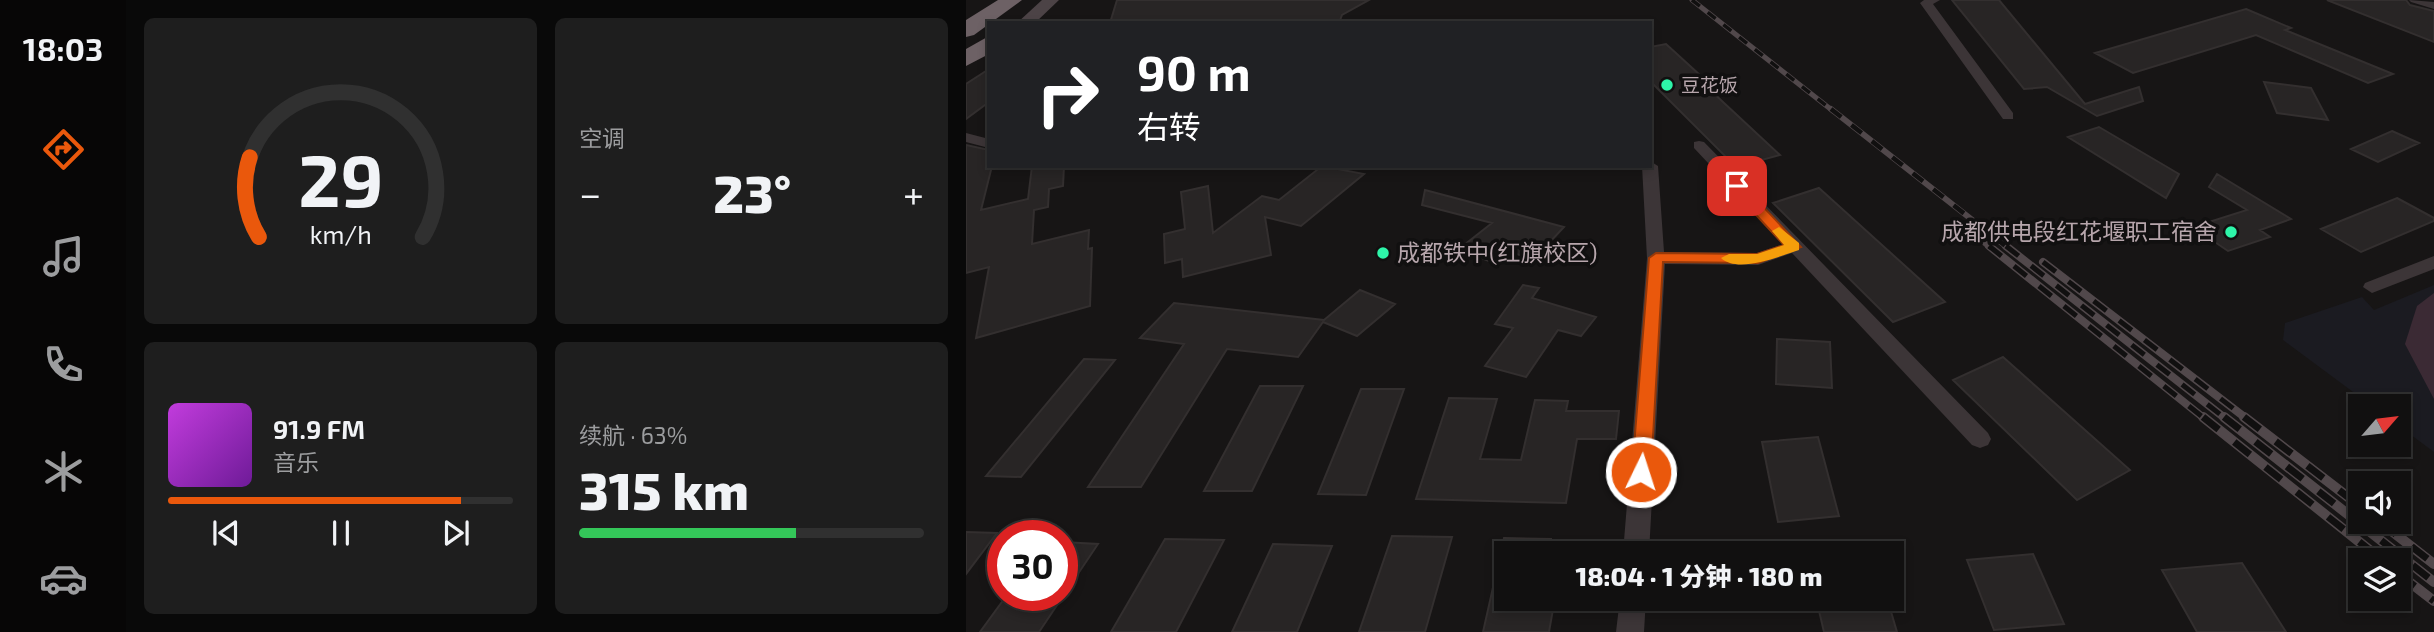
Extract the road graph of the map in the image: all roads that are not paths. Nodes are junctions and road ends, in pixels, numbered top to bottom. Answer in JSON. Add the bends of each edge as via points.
{"nodes":[{"id":1,"x":1002,"y":0,"type":"edge"},
{"id":2,"x":1051,"y":0,"type":"edge"},
{"id":3,"x":1934,"y":0,"type":"edge"},
{"id":4,"x":2415,"y":0,"type":"edge"},
{"id":5,"x":2434,"y":6,"type":"edge"},
{"id":6,"x":1024,"y":10,"type":"edge"},
{"id":7,"x":992,"y":21,"type":"edge"},
{"id":8,"x":966,"y":23,"type":"edge"},
{"id":9,"x":987,"y":23,"type":"edge"},
{"id":10,"x":966,"y":30,"type":"edge"},
{"id":11,"x":987,"y":38,"type":"edge"},
{"id":12,"x":987,"y":44,"type":"edge"},
{"id":13,"x":966,"y":51,"type":"edge"},
{"id":14,"x":987,"y":51,"type":"edge"},
{"id":15,"x":966,"y":59,"type":"edge"},
{"id":16,"x":966,"y":65,"type":"edge"},
{"id":17,"x":2008,"y":116,"type":"dead end"},
{"id":18,"x":966,"y":137,"type":"edge"},
{"id":19,"x":987,"y":143,"type":"edge"},
{"id":20,"x":1699,"y":145,"type":"dead end"},
{"id":21,"x":1650,"y":168,"type":"edge"},
{"id":22,"x":1794,"y":247,"type":"junction"},
{"id":23,"x":1656,"y":258,"type":"junction"},
{"id":24,"x":2434,"y":262,"type":"edge"},
{"id":25,"x":2372,"y":287,"type":"dead end"},
{"id":26,"x":1980,"y":439,"type":"dead end"},
{"id":27,"x":1637,"y":541,"type":"edge"},
{"id":28,"x":1632,"y":611,"type":"edge"},
{"id":29,"x":1630,"y":632,"type":"edge"}],
"edges":[{"from":1,"to":8,"type":"main road"},
{"from":2,"to":6,"type":"main road"},
{"from":3,"to":17,"type":"street","via":[[1926,4]]},
{"from":4,"to":5,"type":"street"},
{"from":6,"to":7,"type":"highway"},
{"from":9,"to":10,"type":"highway"},
{"from":11,"to":13,"type":"highway"},
{"from":12,"to":15,"type":"highway"},
{"from":14,"to":16,"type":"main road"},
{"from":18,"to":19,"type":"street"},
{"from":20,"to":22,"type":"street"},
{"from":21,"to":23,"type":"street"},
{"from":22,"to":23,"type":"street","via":[[1758,259]]},
{"from":22,"to":26,"type":"street"},
{"from":23,"to":27,"type":"street"},
{"from":24,"to":25,"type":"street"},
{"from":28,"to":29,"type":"street"}]}
